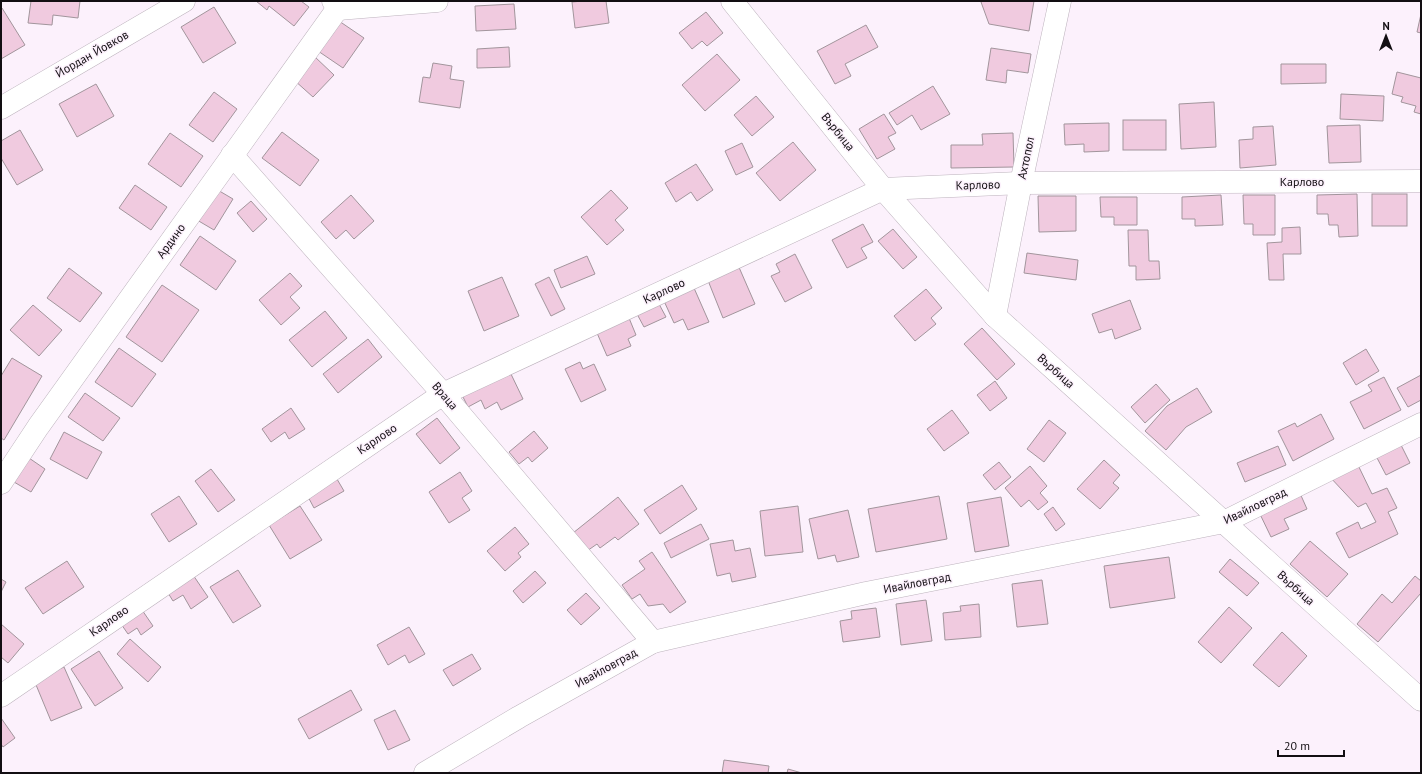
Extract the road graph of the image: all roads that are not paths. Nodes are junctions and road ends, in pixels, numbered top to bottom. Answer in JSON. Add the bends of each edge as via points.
{"nodes":[{"id":1,"x":184,"y":1,"type":"edge"},
{"id":2,"x":437,"y":1,"type":"edge"},
{"id":3,"x":732,"y":1,"type":"edge"},
{"id":4,"x":1060,"y":1,"type":"edge"},
{"id":5,"x":338,"y":4,"type":"edge"},
{"id":6,"x":1,"y":108,"type":"edge"},
{"id":7,"x":232,"y":155,"type":"junction"},
{"id":8,"x":1421,"y":181,"type":"edge"},
{"id":9,"x":1021,"y":183,"type":"junction"},
{"id":10,"x":884,"y":189,"type":"junction"},
{"id":11,"x":995,"y":316,"type":"junction"},
{"id":12,"x":443,"y":394,"type":"junction"},
{"id":13,"x":1421,"y":424,"type":"edge"},
{"id":14,"x":1,"y":483,"type":"edge"},
{"id":15,"x":1224,"y":522,"type":"junction"},
{"id":16,"x":653,"y":642,"type":"junction"},
{"id":17,"x":1,"y":696,"type":"edge"},
{"id":18,"x":1421,"y":700,"type":"edge"},
{"id":19,"x":426,"y":773,"type":"edge"}],
"edges":[{"from":1,"to":6,"type":"street","name":"Йордан Йовков"},
{"from":2,"to":5,"type":"street"},
{"from":3,"to":10,"type":"street","name":"Върбица"},
{"from":4,"to":9,"type":"street","name":"Ахтопол"},
{"from":5,"to":7,"type":"street","name":"Ардино"},
{"from":7,"to":12,"type":"street","name":"Враца"},
{"from":7,"to":14,"type":"street","name":"Ардино"},
{"from":8,"to":9,"type":"street","name":"Карлово"},
{"from":9,"to":10,"type":"street","name":"Карлово"},
{"from":9,"to":11,"type":"street","name":"Ахтопол"},
{"from":10,"to":11,"type":"street","name":"Върбица"},
{"from":10,"to":12,"type":"street","name":"Карлово"},
{"from":11,"to":15,"type":"street","name":"Върбица"},
{"from":12,"to":16,"type":"street","name":"Враца"},
{"from":12,"to":17,"type":"street","name":"Карлово"},
{"from":13,"to":15,"type":"street","name":"Ивайловград"},
{"from":15,"to":16,"type":"street","name":"Ивайловград","via":[[866,593]]},
{"from":15,"to":18,"type":"street","name":"Върбица"},
{"from":16,"to":19,"type":"street","name":"Ивайловград","via":[[519,717]]}]}
